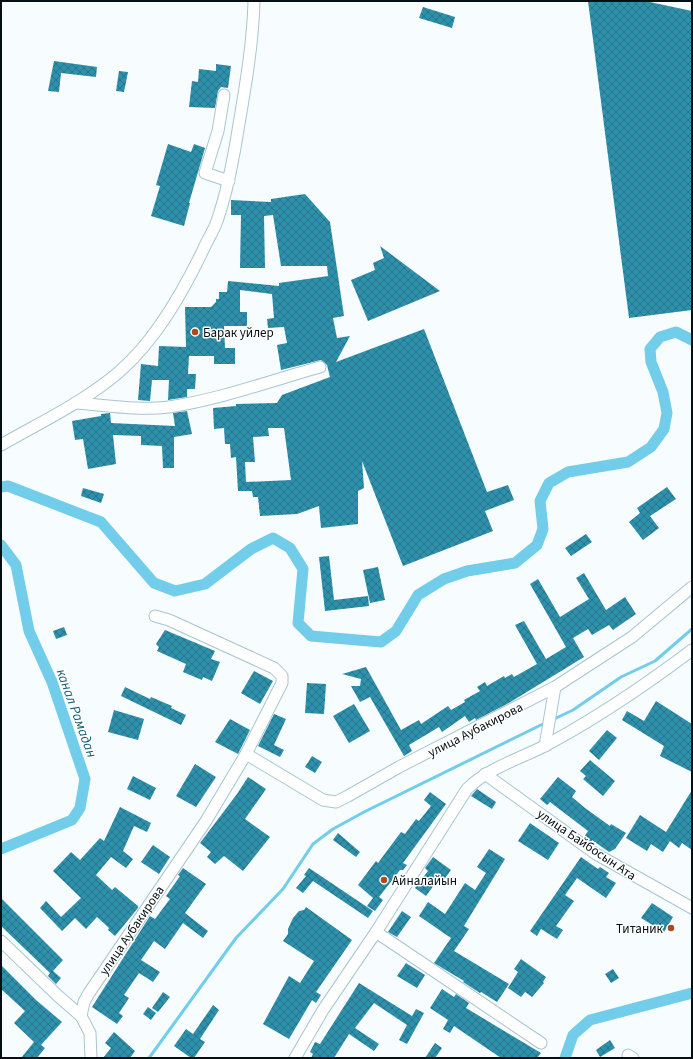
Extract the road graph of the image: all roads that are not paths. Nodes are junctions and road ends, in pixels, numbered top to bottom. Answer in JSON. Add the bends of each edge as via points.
{"nodes":[{"id":1,"x":254,"y":1,"type":"edge"},
{"id":2,"x":224,"y":95,"type":"dead end"},
{"id":3,"x":229,"y":181,"type":"junction"},
{"id":4,"x":320,"y":367,"type":"dead end"},
{"id":5,"x":75,"y":403,"type":"junction"},
{"id":6,"x":1,"y":445,"type":"edge"},
{"id":7,"x":692,"y":587,"type":"edge"},
{"id":8,"x":155,"y":616,"type":"dead end"},
{"id":9,"x":692,"y":650,"type":"edge"},
{"id":10,"x":555,"y":688,"type":"junction"},
{"id":11,"x":545,"y":746,"type":"junction"},
{"id":12,"x":246,"y":754,"type":"junction"},
{"id":13,"x":485,"y":774,"type":"junction"},
{"id":14,"x":692,"y":908,"type":"edge"},
{"id":15,"x":376,"y":932,"type":"junction"},
{"id":16,"x":1,"y":941,"type":"edge"},
{"id":17,"x":81,"y":1016,"type":"junction"},
{"id":18,"x":541,"y":1043,"type":"dead end"},
{"id":19,"x":91,"y":1058,"type":"edge"},
{"id":20,"x":295,"y":1058,"type":"edge"}],
"edges":[{"from":1,"to":3,"type":"street","via":[[253,32]]},
{"from":2,"to":3,"type":"street","via":[[218,131],[205,173]]},
{"from":3,"to":5,"type":"street","via":[[217,221],[169,312],[147,342],[119,372]]},
{"from":4,"to":5,"type":"street","via":[[238,391],[168,407]]},
{"from":5,"to":6,"type":"street"},
{"from":7,"to":10,"type":"street","name":"улица Аубакирова","via":[[632,637]]},
{"from":8,"to":12,"type":"street","name":"улица Аубакирова","via":[[224,644],[274,668],[282,676],[282,683]]},
{"from":9,"to":11,"type":"street","via":[[644,685]]},
{"from":10,"to":11,"type":"street"},
{"from":10,"to":12,"type":"street","name":"улица Аубакирова","via":[[398,767],[336,802],[323,800]]},
{"from":11,"to":13,"type":"street"},
{"from":12,"to":17,"type":"street","name":"улица Аубакирова","via":[[206,821],[88,994]]},
{"from":13,"to":14,"type":"street","name":"улица Байбосын Ата","via":[[596,854]]},
{"from":13,"to":15,"type":"street","via":[[467,789]]},
{"from":15,"to":18,"type":"street"},
{"from":15,"to":20,"type":"street","via":[[323,1010]]},
{"from":16,"to":17,"type":"street"},
{"from":17,"to":19,"type":"street","via":[[90,1033]]}]}
